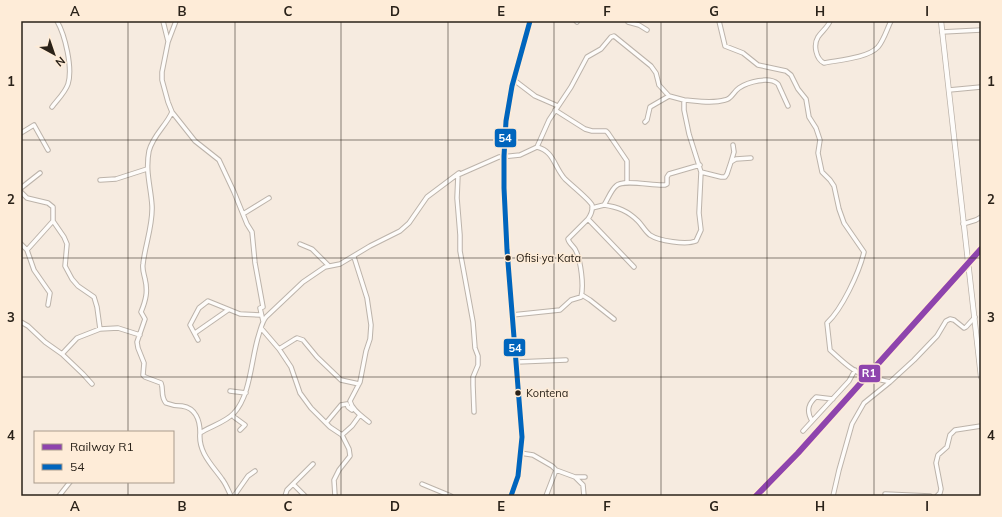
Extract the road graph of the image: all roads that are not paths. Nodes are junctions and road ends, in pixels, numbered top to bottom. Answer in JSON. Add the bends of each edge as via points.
{"nodes":[{"id":1,"x":57,"y":21,"type":"edge"},
{"id":2,"x":163,"y":21,"type":"edge"},
{"id":3,"x":176,"y":21,"type":"edge"},
{"id":4,"x":530,"y":21,"type":"edge"},
{"id":5,"x":720,"y":21,"type":"edge"},
{"id":6,"x":830,"y":21,"type":"edge"},
{"id":7,"x":891,"y":21,"type":"edge"},
{"id":8,"x":941,"y":21,"type":"edge"},
{"id":9,"x":628,"y":22,"type":"dead end"},
{"id":10,"x":647,"y":30,"type":"dead end"},
{"id":11,"x":981,"y":30,"type":"edge"},
{"id":12,"x":942,"y":32,"type":"junction"},
{"id":13,"x":168,"y":42,"type":"junction"},
{"id":14,"x":514,"y":80,"type":"junction"},
{"id":15,"x":981,"y":87,"type":"edge"},
{"id":16,"x":949,"y":90,"type":"junction"},
{"id":17,"x":669,"y":96,"type":"junction"},
{"id":18,"x":684,"y":100,"type":"junction"},
{"id":19,"x":558,"y":106,"type":"junction"},
{"id":20,"x":788,"y":106,"type":"dead end"},
{"id":21,"x":52,"y":107,"type":"dead end"},
{"id":22,"x":555,"y":110,"type":"junction"},
{"id":23,"x":172,"y":112,"type":"junction"},
{"id":24,"x":645,"y":122,"type":"dead end"},
{"id":25,"x":21,"y":133,"type":"edge"},
{"id":26,"x":733,"y":145,"type":"dead end"},
{"id":27,"x":537,"y":147,"type":"junction"},
{"id":28,"x":48,"y":150,"type":"dead end"},
{"id":29,"x":504,"y":156,"type":"junction"},
{"id":30,"x":751,"y":158,"type":"dead end"},
{"id":31,"x":731,"y":162,"type":"junction"},
{"id":32,"x":700,"y":165,"type":"junction"},
{"id":33,"x":147,"y":169,"type":"junction"},
{"id":34,"x":701,"y":172,"type":"junction"},
{"id":35,"x":40,"y":173,"type":"dead end"},
{"id":36,"x":458,"y":175,"type":"junction"},
{"id":37,"x":100,"y":180,"type":"dead end"},
{"id":38,"x":627,"y":182,"type":"junction"},
{"id":39,"x":21,"y":188,"type":"edge"},
{"id":40,"x":21,"y":192,"type":"edge"},
{"id":41,"x":269,"y":198,"type":"dead end"},
{"id":42,"x":604,"y":205,"type":"junction"},
{"id":43,"x":592,"y":208,"type":"junction"},
{"id":44,"x":244,"y":214,"type":"junction"},
{"id":45,"x":981,"y":217,"type":"edge"},
{"id":46,"x":588,"y":220,"type":"junction"},
{"id":47,"x":53,"y":221,"type":"junction"},
{"id":48,"x":963,"y":224,"type":"junction"},
{"id":49,"x":21,"y":244,"type":"edge"},
{"id":50,"x":300,"y":244,"type":"dead end"},
{"id":51,"x":27,"y":250,"type":"junction"},
{"id":52,"x":354,"y":257,"type":"junction"},
{"id":53,"x":329,"y":266,"type":"junction"},
{"id":54,"x":634,"y":267,"type":"dead end"},
{"id":55,"x":582,"y":295,"type":"junction"},
{"id":56,"x":48,"y":304,"type":"dead end"},
{"id":57,"x":228,"y":310,"type":"junction"},
{"id":58,"x":261,"y":315,"type":"junction"},
{"id":59,"x":512,"y":315,"type":"junction"},
{"id":60,"x":975,"y":317,"type":"junction"},
{"id":61,"x":614,"y":320,"type":"dead end"},
{"id":62,"x":263,"y":321,"type":"junction"},
{"id":63,"x":21,"y":322,"type":"edge"},
{"id":64,"x":261,"y":328,"type":"junction"},
{"id":65,"x":100,"y":329,"type":"junction"},
{"id":66,"x":195,"y":333,"type":"junction"},
{"id":67,"x":140,"y":335,"type":"junction"},
{"id":68,"x":198,"y":340,"type":"dead end"},
{"id":69,"x":279,"y":349,"type":"junction"},
{"id":70,"x":62,"y":354,"type":"junction"},
{"id":71,"x":566,"y":360,"type":"dead end"},
{"id":72,"x":517,"y":362,"type":"junction"},
{"id":73,"x":855,"y":370,"type":"junction"},
{"id":74,"x":981,"y":377,"type":"edge"},
{"id":75,"x":890,"y":382,"type":"junction"},
{"id":76,"x":92,"y":384,"type":"dead end"},
{"id":77,"x":359,"y":384,"type":"junction"},
{"id":78,"x":230,"y":391,"type":"dead end"},
{"id":79,"x":246,"y":393,"type":"junction"},
{"id":80,"x":833,"y":399,"type":"junction"},
{"id":81,"x":352,"y":410,"type":"dead end"},
{"id":82,"x":474,"y":412,"type":"dead end"},
{"id":83,"x":233,"y":414,"type":"junction"},
{"id":84,"x":360,"y":415,"type":"junction"},
{"id":85,"x":812,"y":421,"type":"junction"},
{"id":86,"x":326,"y":422,"type":"junction"},
{"id":87,"x":369,"y":422,"type":"dead end"},
{"id":88,"x":981,"y":426,"type":"edge"},
{"id":89,"x":240,"y":430,"type":"dead end"},
{"id":90,"x":803,"y":431,"type":"dead end"},
{"id":91,"x":200,"y":433,"type":"junction"},
{"id":92,"x":342,"y":435,"type":"junction"},
{"id":93,"x":520,"y":453,"type":"junction"},
{"id":94,"x":313,"y":464,"type":"dead end"},
{"id":95,"x":556,"y":470,"type":"junction"},
{"id":96,"x":255,"y":471,"type":"dead end"},
{"id":97,"x":575,"y":477,"type":"junction"},
{"id":98,"x":585,"y":477,"type":"dead end"},
{"id":99,"x":69,"y":483,"type":"edge"},
{"id":100,"x":293,"y":484,"type":"junction"},
{"id":101,"x":422,"y":484,"type":"dead end"},
{"id":102,"x":885,"y":494,"type":"dead end"},
{"id":103,"x":59,"y":496,"type":"edge"},
{"id":104,"x":233,"y":496,"type":"edge"},
{"id":105,"x":285,"y":496,"type":"edge"},
{"id":106,"x":305,"y":496,"type":"edge"},
{"id":107,"x":335,"y":496,"type":"edge"},
{"id":108,"x":451,"y":496,"type":"edge"},
{"id":109,"x":511,"y":496,"type":"edge"},
{"id":110,"x":546,"y":496,"type":"edge"},
{"id":111,"x":584,"y":496,"type":"edge"},
{"id":112,"x":833,"y":496,"type":"edge"},
{"id":113,"x":930,"y":496,"type":"edge"},
{"id":114,"x":937,"y":496,"type":"edge"}],
"edges":[{"from":1,"to":21,"type":"street","via":[[62,30],[68,57],[69,75],[66,88]]},
{"from":2,"to":13,"type":"street"},
{"from":3,"to":13,"type":"street"},
{"from":4,"to":14,"type":"street"},
{"from":5,"to":73,"type":"street","via":[[725,46],[743,53],[758,65],[786,71],[806,99],[809,117],[820,140],[818,153],[822,172],[834,186],[844,223],[864,252],[854,279],[834,316],[827,323],[830,350]]},
{"from":6,"to":7,"type":"street","via":[[817,39],[816,46],[818,57],[824,63],[873,52],[881,43]]},
{"from":8,"to":12,"type":"main road"},
{"from":9,"to":10,"type":"street"},
{"from":11,"to":12,"type":"street"},
{"from":12,"to":16,"type":"main road"},
{"from":13,"to":23,"type":"street","via":[[162,80]]},
{"from":14,"to":19,"type":"street","via":[[535,96]]},
{"from":14,"to":29,"type":"street","via":[[506,121]]},
{"from":15,"to":16,"type":"street"},
{"from":16,"to":48,"type":"main road"},
{"from":17,"to":18,"type":"street"},
{"from":17,"to":19,"type":"street","via":[[659,85],[651,66],[614,36],[601,49],[586,57]]},
{"from":17,"to":24,"type":"street","via":[[650,107]]},
{"from":18,"to":20,"type":"street","via":[[723,101],[741,87],[769,80],[778,84]]},
{"from":18,"to":32,"type":"street","via":[[689,134]]},
{"from":19,"to":22,"type":"street"},
{"from":22,"to":27,"type":"street"},
{"from":22,"to":38,"type":"street","via":[[585,129],[603,130],[608,133],[627,161]]},
{"from":23,"to":33,"type":"street","via":[[169,120],[152,141]]},
{"from":23,"to":44,"type":"street","via":[[195,141],[219,160]]},
{"from":25,"to":28,"type":"street","via":[[34,125]]},
{"from":26,"to":31,"type":"street"},
{"from":27,"to":29,"type":"street","via":[[520,155]]},
{"from":27,"to":43,"type":"street","via":[[552,157],[558,171],[588,199]]},
{"from":29,"to":36,"type":"street"},
{"from":29,"to":59,"type":"street"},
{"from":30,"to":31,"type":"street"},
{"from":31,"to":34,"type":"street","via":[[725,177]]},
{"from":32,"to":34,"type":"street"},
{"from":32,"to":38,"type":"street","via":[[669,174],[665,185]]},
{"from":33,"to":37,"type":"street","via":[[116,179]]},
{"from":33,"to":67,"type":"street","via":[[152,206],[143,263],[147,296],[141,312],[145,319]]},
{"from":34,"to":42,"type":"street","via":[[701,230],[696,241],[679,243],[654,236],[629,213],[617,207]]},
{"from":35,"to":39,"type":"street"},
{"from":36,"to":52,"type":"street","via":[[459,173],[427,197],[404,228]]},
{"from":36,"to":82,"type":"street","via":[[460,251],[478,356],[478,365],[473,377]]},
{"from":38,"to":42,"type":"street","via":[[614,188]]},
{"from":40,"to":47,"type":"street","via":[[27,198],[52,205]]},
{"from":41,"to":44,"type":"street"},
{"from":42,"to":43,"type":"street"},
{"from":43,"to":46,"type":"street"},
{"from":44,"to":58,"type":"street","via":[[252,232],[254,263],[263,307],[260,308]]},
{"from":45,"to":48,"type":"street"},
{"from":46,"to":54,"type":"street"},
{"from":46,"to":55,"type":"street","via":[[568,239],[575,250],[582,281]]},
{"from":47,"to":51,"type":"street"},
{"from":47,"to":65,"type":"street","via":[[67,244],[65,266],[72,279],[94,297],[98,307]]},
{"from":48,"to":60,"type":"main road"},
{"from":49,"to":51,"type":"street"},
{"from":50,"to":53,"type":"street","via":[[312,248]]},
{"from":51,"to":56,"type":"street","via":[[34,270],[50,293]]},
{"from":52,"to":53,"type":"street"},
{"from":52,"to":77,"type":"street","via":[[367,298],[371,325]]},
{"from":53,"to":62,"type":"street","via":[[303,282]]},
{"from":55,"to":59,"type":"street","via":[[568,302],[560,310]]},
{"from":55,"to":61,"type":"street"},
{"from":57,"to":58,"type":"street","via":[[247,315]]},
{"from":57,"to":66,"type":"street"},
{"from":57,"to":66,"type":"street","via":[[210,301],[202,304],[190,326]]},
{"from":58,"to":62,"type":"street"},
{"from":59,"to":72,"type":"street"},
{"from":60,"to":74,"type":"main road"},
{"from":60,"to":75,"type":"street","via":[[966,328],[954,320],[946,321],[930,344]]},
{"from":62,"to":64,"type":"street"},
{"from":63,"to":70,"type":"street"},
{"from":64,"to":69,"type":"street"},
{"from":64,"to":79,"type":"street"},
{"from":65,"to":67,"type":"street","via":[[118,328]]},
{"from":65,"to":70,"type":"street","via":[[77,338]]},
{"from":66,"to":68,"type":"street"},
{"from":67,"to":91,"type":"street","via":[[137,345],[144,363],[142,374],[161,382],[162,397],[166,403],[187,407],[196,415],[199,419]]},
{"from":69,"to":77,"type":"street","via":[[294,339],[303,340],[341,380]]},
{"from":69,"to":86,"type":"street","via":[[291,367],[300,393]]},
{"from":70,"to":76,"type":"street"},
{"from":71,"to":72,"type":"street"},
{"from":72,"to":93,"type":"street","via":[[522,437]]},
{"from":73,"to":75,"type":"street"},
{"from":73,"to":80,"type":"street"},
{"from":75,"to":112,"type":"street","via":[[864,402],[852,424]]},
{"from":77,"to":84,"type":"street","via":[[350,404]]},
{"from":78,"to":79,"type":"street"},
{"from":79,"to":83,"type":"street"},
{"from":80,"to":85,"type":"street"},
{"from":80,"to":85,"type":"street","via":[[816,397],[810,403],[808,411]]},
{"from":81,"to":86,"type":"street","via":[[347,404],[341,404]]},
{"from":83,"to":89,"type":"street","via":[[244,425]]},
{"from":83,"to":91,"type":"street"},
{"from":84,"to":87,"type":"street"},
{"from":84,"to":92,"type":"street"},
{"from":85,"to":90,"type":"street"},
{"from":86,"to":92,"type":"street"},
{"from":88,"to":114,"type":"street","via":[[954,430],[950,435],[947,447],[938,455],[936,463],[941,489]]},
{"from":91,"to":104,"type":"street","via":[[199,439],[206,457]]},
{"from":92,"to":107,"type":"street","via":[[350,456],[334,480]]},
{"from":93,"to":95,"type":"street","via":[[533,455]]},
{"from":93,"to":109,"type":"street","via":[[518,476]]},
{"from":94,"to":100,"type":"street"},
{"from":95,"to":97,"type":"street"},
{"from":95,"to":110,"type":"street"},
{"from":96,"to":104,"type":"street"},
{"from":97,"to":98,"type":"street"},
{"from":97,"to":111,"type":"street","via":[[583,485]]},
{"from":99,"to":103,"type":"street"},
{"from":100,"to":105,"type":"street"},
{"from":100,"to":106,"type":"street"},
{"from":101,"to":108,"type":"street"},
{"from":102,"to":113,"type":"street"}]}
